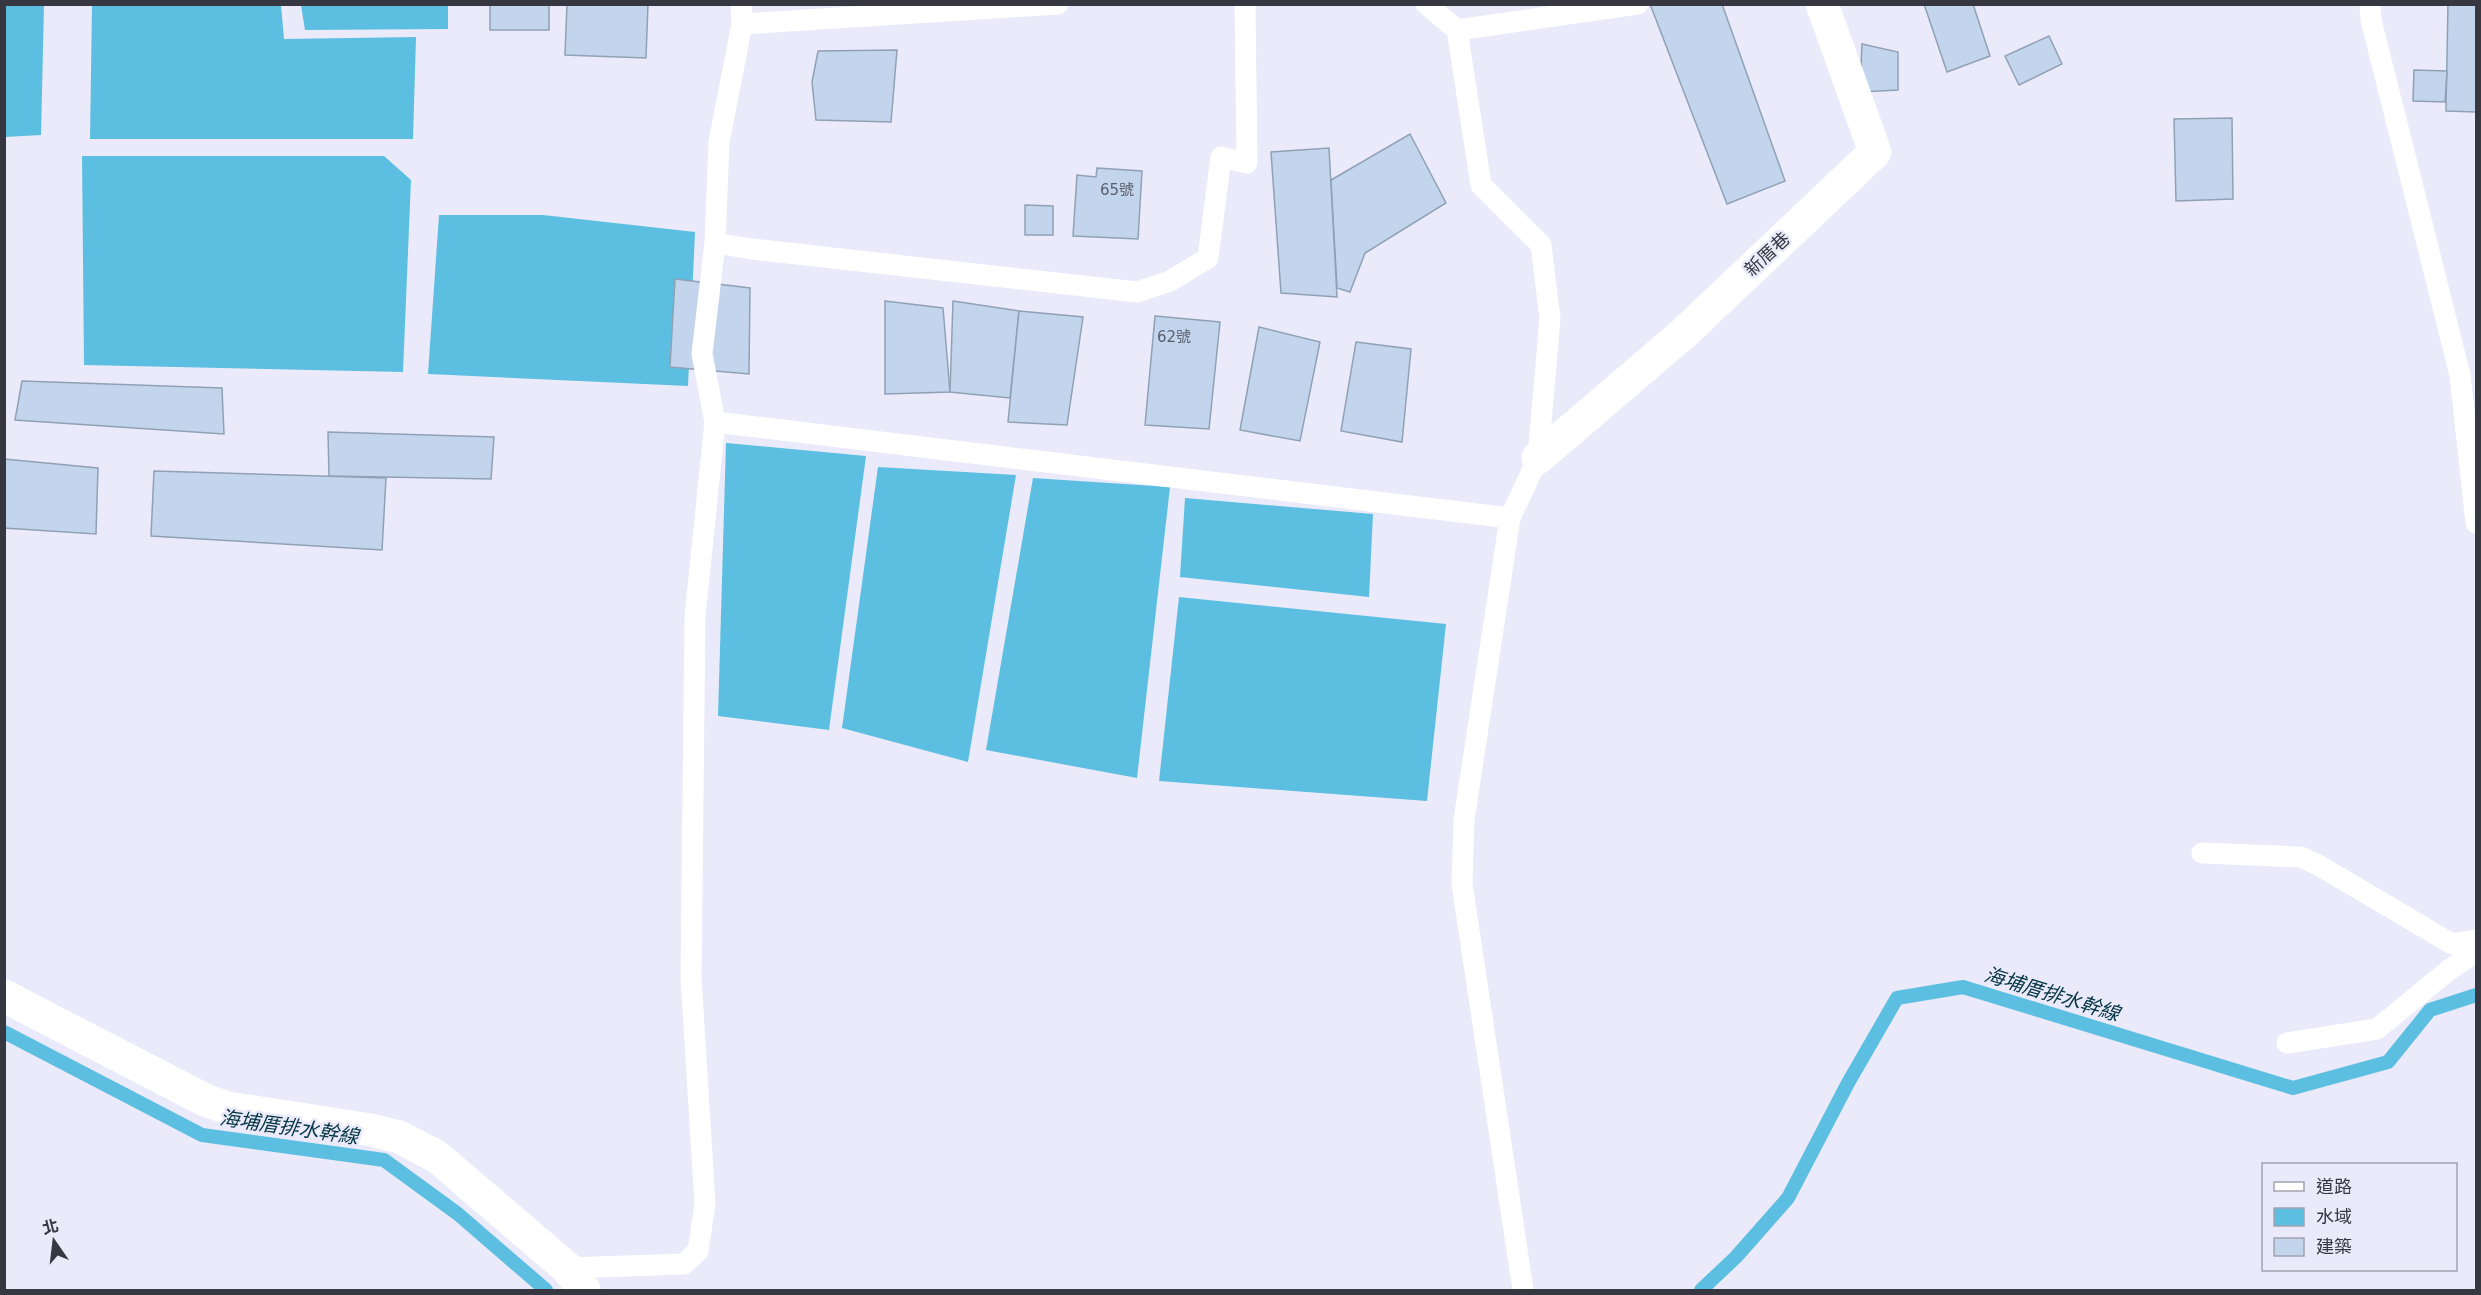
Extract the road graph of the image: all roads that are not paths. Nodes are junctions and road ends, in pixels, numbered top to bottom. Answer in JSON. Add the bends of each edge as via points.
{"nodes":[{"id":1,"x":1058,"y":4,"type":"edge"},
{"id":2,"x":1245,"y":4,"type":"edge"},
{"id":3,"x":1426,"y":4,"type":"edge"},
{"id":4,"x":1638,"y":4,"type":"edge"},
{"id":5,"x":1822,"y":4,"type":"edge"},
{"id":6,"x":2370,"y":4,"type":"edge"},
{"id":7,"x":741,"y":14,"type":"edge"},
{"id":8,"x":1457,"y":30,"type":"junction"},
{"id":9,"x":715,"y":243,"type":"junction"},
{"id":10,"x":715,"y":422,"type":"junction"},
{"id":11,"x":1538,"y":458,"type":"junction"},
{"id":12,"x":1510,"y":518,"type":"junction"},
{"id":13,"x":2476,"y":523,"type":"edge"},
{"id":14,"x":2202,"y":853,"type":"dead end"},
{"id":15,"x":2476,"y":940,"type":"edge"},
{"id":16,"x":2476,"y":952,"type":"edge"},
{"id":17,"x":4,"y":996,"type":"edge"},
{"id":18,"x":2287,"y":1043,"type":"dead end"},
{"id":19,"x":576,"y":1279,"type":"edge"},
{"id":20,"x":1522,"y":1290,"type":"edge"}],
"edges":[{"from":1,"to":7,"type":"lane"},
{"from":2,"to":9,"type":"lane","via":[[1247,163],[1221,156],[1208,258],[1170,281],[1137,292]]},
{"from":3,"to":8,"type":"lane"},
{"from":4,"to":8,"type":"lane"},
{"from":5,"to":11,"type":"street","name":"新厝巷","via":[[1875,152],[1684,333]]},
{"from":6,"to":13,"type":"lane","via":[[2460,375]]},
{"from":7,"to":9,"type":"lane","via":[[719,142]]},
{"from":8,"to":11,"type":"lane","via":[[1481,185],[1541,244],[1550,318]]},
{"from":9,"to":10,"type":"lane","via":[[702,354]]},
{"from":10,"to":12,"type":"lane"},
{"from":10,"to":19,"type":"lane","via":[[695,616],[691,977],[705,1204],[698,1251],[684,1264]]},
{"from":11,"to":12,"type":"lane"},
{"from":12,"to":20,"type":"lane","via":[[1464,820],[1462,884]]},
{"from":14,"to":15,"type":"lane","via":[[2301,857],[2452,944]]},
{"from":16,"to":18,"type":"lane","via":[[2377,1029]]},
{"from":17,"to":19,"type":"street","via":[[205,1100],[228,1108],[399,1137],[436,1156]]}]}
